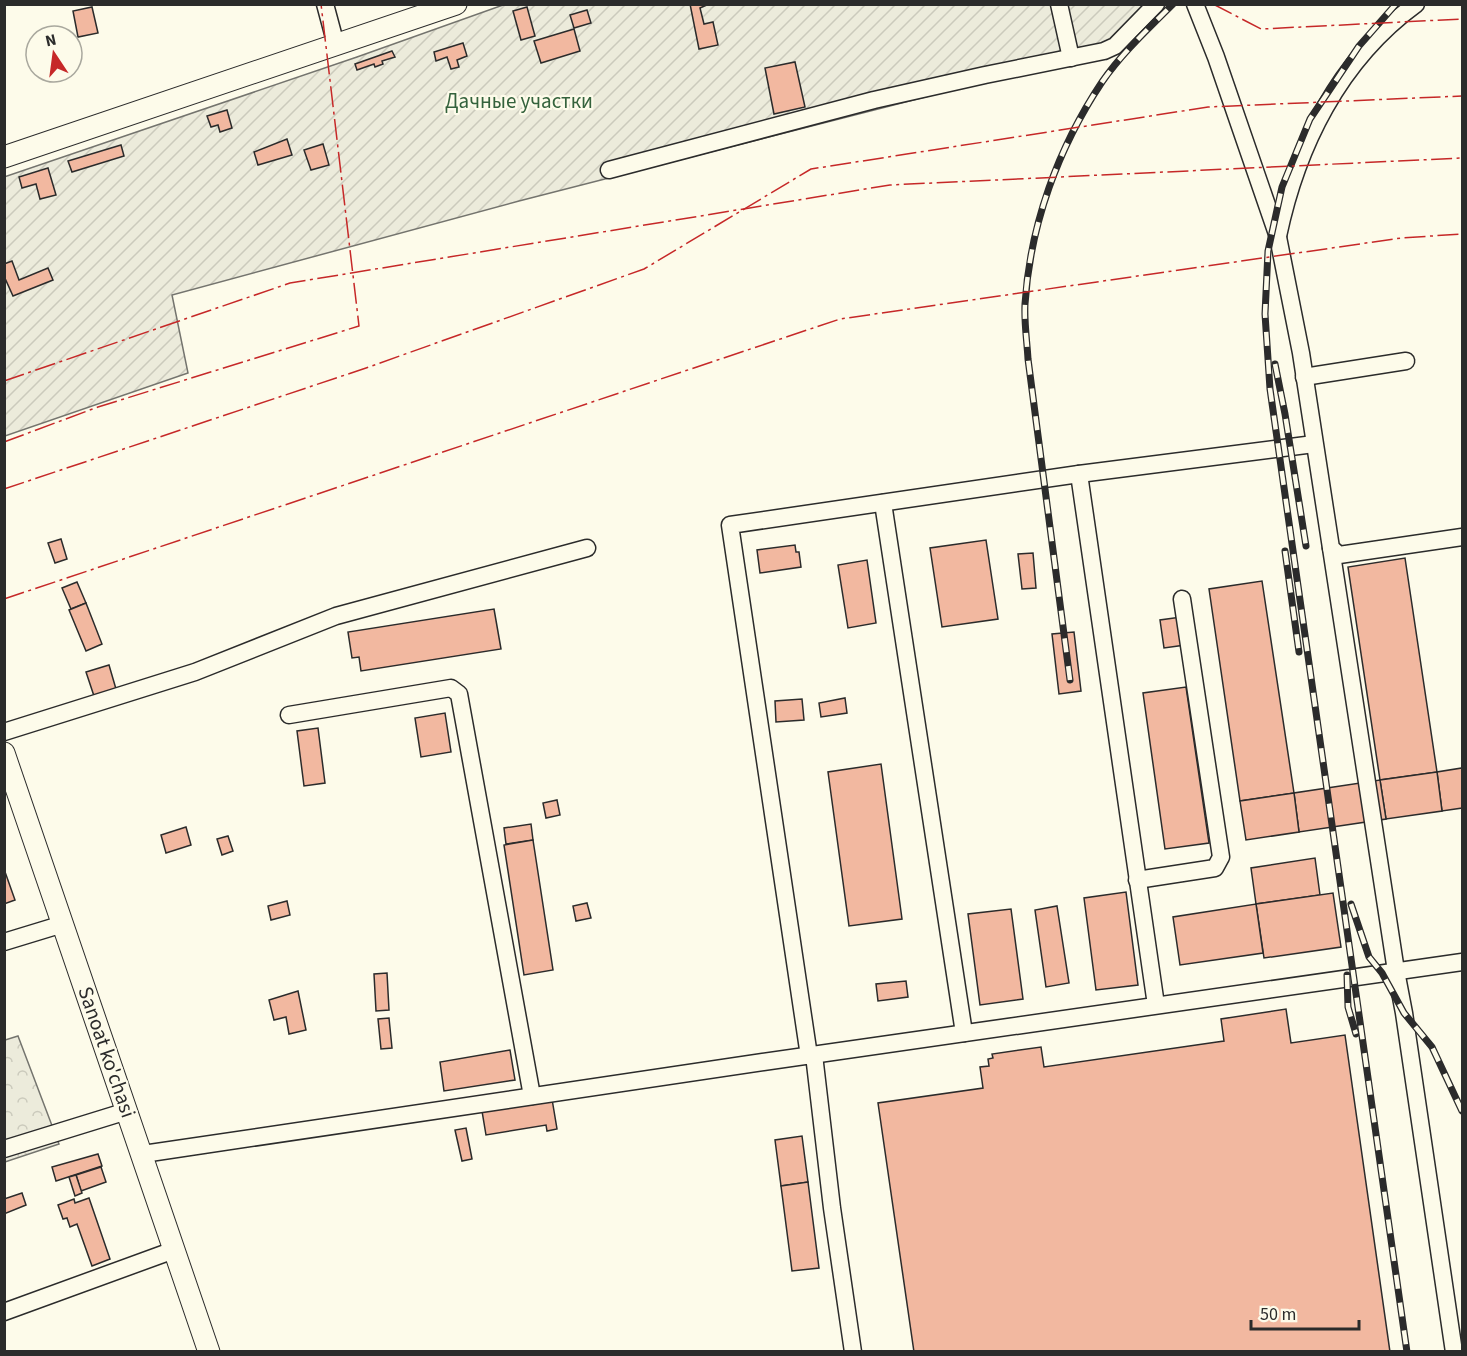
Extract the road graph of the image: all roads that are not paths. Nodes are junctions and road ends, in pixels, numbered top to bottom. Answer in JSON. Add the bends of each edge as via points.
{"nodes":[{"id":1,"x":325,"y":4,"type":"edge"},
{"id":2,"x":456,"y":4,"type":"edge"},
{"id":3,"x":1059,"y":4,"type":"edge"},
{"id":4,"x":1156,"y":4,"type":"edge"},
{"id":5,"x":1195,"y":4,"type":"edge"},
{"id":6,"x":1416,"y":4,"type":"edge"},
{"id":7,"x":336,"y":45,"type":"junction"},
{"id":8,"x":1071,"y":58,"type":"junction"},
{"id":9,"x":4,"y":158,"type":"edge"},
{"id":10,"x":609,"y":170,"type":"dead end"},
{"id":11,"x":1278,"y":237,"type":"junction"},
{"id":12,"x":1406,"y":362,"type":"dead end"},
{"id":13,"x":1304,"y":377,"type":"junction"},
{"id":14,"x":1314,"y":444,"type":"junction"},
{"id":15,"x":1079,"y":474,"type":"junction"},
{"id":16,"x":883,"y":503,"type":"junction"},
{"id":17,"x":1462,"y":537,"type":"edge"},
{"id":18,"x":587,"y":548,"type":"dead end"},
{"id":19,"x":1331,"y":548,"type":"junction"},
{"id":20,"x":1182,"y":599,"type":"dead end"},
{"id":21,"x":289,"y":715,"type":"dead end"},
{"id":22,"x":4,"y":732,"type":"edge"},
{"id":23,"x":6,"y":765,"type":"edge"},
{"id":24,"x":1137,"y":880,"type":"junction"},
{"id":25,"x":63,"y":924,"type":"junction"},
{"id":26,"x":4,"y":942,"type":"edge"},
{"id":27,"x":1462,"y":962,"type":"edge"},
{"id":28,"x":1396,"y":971,"type":"junction"},
{"id":29,"x":1156,"y":1005,"type":"junction"},
{"id":30,"x":964,"y":1033,"type":"junction"},
{"id":31,"x":811,"y":1055,"type":"junction"},
{"id":32,"x":532,"y":1096,"type":"junction"},
{"id":33,"x":127,"y":1111,"type":"junction"},
{"id":34,"x":4,"y":1149,"type":"edge"},
{"id":35,"x":143,"y":1154,"type":"junction"},
{"id":36,"x":174,"y":1250,"type":"junction"},
{"id":37,"x":4,"y":1312,"type":"edge"},
{"id":38,"x":209,"y":1352,"type":"edge"},
{"id":39,"x":854,"y":1352,"type":"edge"},
{"id":40,"x":1454,"y":1352,"type":"edge"}],
"edges":[{"from":1,"to":7,"type":"street"},
{"from":2,"to":7,"type":"main road"},
{"from":3,"to":8,"type":"street"},
{"from":4,"to":8,"type":"street","via":[[1115,46]]},
{"from":5,"to":11,"type":"street"},
{"from":6,"to":11,"type":"street","via":[[1376,41],[1321,113],[1286,198]]},
{"from":7,"to":9,"type":"main road"},
{"from":8,"to":10,"type":"street","via":[[874,100]]},
{"from":11,"to":13,"type":"street"},
{"from":12,"to":13,"type":"street"},
{"from":13,"to":14,"type":"street"},
{"from":14,"to":15,"type":"street"},
{"from":14,"to":19,"type":"street"},
{"from":15,"to":16,"type":"street"},
{"from":15,"to":24,"type":"street"},
{"from":16,"to":30,"type":"street"},
{"from":16,"to":31,"type":"street","via":[[730,525]]},
{"from":17,"to":19,"type":"street","via":[[1339,555]]},
{"from":18,"to":22,"type":"street","via":[[336,616],[195,672]]},
{"from":19,"to":28,"type":"street"},
{"from":20,"to":24,"type":"street","via":[[1221,856],[1215,868]]},
{"from":21,"to":32,"type":"street","via":[[451,688],[459,694]]},
{"from":23,"to":25,"type":"main road","name":"Sanoat ko'chasi"},
{"from":24,"to":29,"type":"street"},
{"from":25,"to":26,"type":"street"},
{"from":25,"to":33,"type":"main road","name":"Sanoat ko'chasi"},
{"from":27,"to":28,"type":"street"},
{"from":28,"to":29,"type":"street"},
{"from":28,"to":40,"type":"street"},
{"from":29,"to":30,"type":"street"},
{"from":30,"to":31,"type":"street"},
{"from":31,"to":32,"type":"street"},
{"from":31,"to":39,"type":"street"},
{"from":32,"to":35,"type":"street"},
{"from":33,"to":34,"type":"street"},
{"from":33,"to":35,"type":"main road","name":"Sanoat ko'chasi"},
{"from":35,"to":36,"type":"main road","name":"Sanoat ko'chasi"},
{"from":36,"to":37,"type":"street"},
{"from":36,"to":38,"type":"main road","name":"Sanoat ko'chasi"}]}
